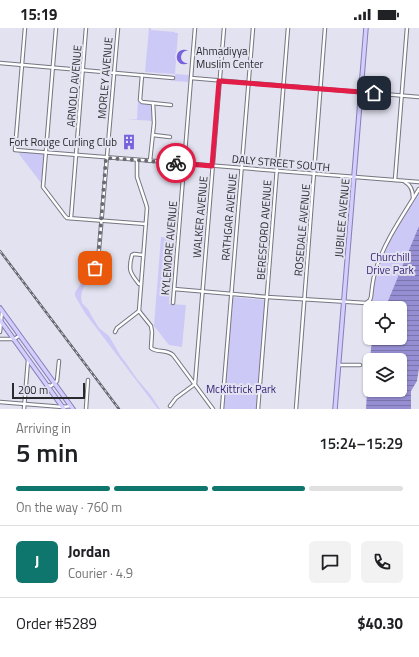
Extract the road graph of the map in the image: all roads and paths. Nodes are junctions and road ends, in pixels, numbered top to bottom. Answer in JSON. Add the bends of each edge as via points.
{"nodes":[{"id":1,"x":25,"y":28,"type":"edge"},
{"id":2,"x":56,"y":28,"type":"edge"},
{"id":3,"x":86,"y":28,"type":"edge"},
{"id":4,"x":118,"y":28,"type":"edge"},
{"id":5,"x":195,"y":28,"type":"edge"},
{"id":6,"x":224,"y":28,"type":"edge"},
{"id":7,"x":253,"y":28,"type":"edge"},
{"id":8,"x":288,"y":28,"type":"edge"},
{"id":9,"x":325,"y":28,"type":"edge"},
{"id":10,"x":366,"y":28,"type":"edge"},
{"id":11,"x":407,"y":28,"type":"edge"},
{"id":12,"x":0,"y":63,"type":"edge"},
{"id":13,"x":22,"y":65,"type":"junction"},
{"id":14,"x":52,"y":68,"type":"junction"},
{"id":15,"x":83,"y":70,"type":"junction"},
{"id":16,"x":114,"y":72,"type":"junction"},
{"id":17,"x":142,"y":75,"type":"junction"},
{"id":18,"x":174,"y":78,"type":"dead end"},
{"id":19,"x":191,"y":78,"type":"junction"},
{"id":20,"x":219,"y":81,"type":"junction"},
{"id":21,"x":248,"y":83,"type":"junction"},
{"id":22,"x":283,"y":86,"type":"junction"},
{"id":23,"x":320,"y":89,"type":"junction"},
{"id":24,"x":360,"y":92,"type":"junction"},
{"id":25,"x":401,"y":95,"type":"junction"},
{"id":26,"x":419,"y":97,"type":"edge"},
{"id":27,"x":153,"y":103,"type":"junction"},
{"id":28,"x":171,"y":105,"type":"dead end"},
{"id":29,"x":153,"y":135,"type":"junction"},
{"id":30,"x":170,"y":137,"type":"dead end"},
{"id":31,"x":45,"y":153,"type":"junction"},
{"id":32,"x":76,"y":155,"type":"junction"},
{"id":33,"x":106,"y":158,"type":"junction"},
{"id":34,"x":137,"y":160,"type":"junction"},
{"id":35,"x":150,"y":161,"type":"junction"},
{"id":36,"x":184,"y":164,"type":"junction"},
{"id":37,"x":212,"y":166,"type":"junction"},
{"id":38,"x":242,"y":168,"type":"junction"},
{"id":39,"x":276,"y":171,"type":"junction"},
{"id":40,"x":314,"y":174,"type":"junction"},
{"id":41,"x":354,"y":177,"type":"junction"},
{"id":42,"x":395,"y":180,"type":"junction"},
{"id":43,"x":402,"y":181,"type":"junction"},
{"id":44,"x":419,"y":182,"type":"edge"},
{"id":45,"x":419,"y":189,"type":"edge"},
{"id":46,"x":412,"y":201,"type":"junction"},
{"id":47,"x":71,"y":218,"type":"junction"},
{"id":48,"x":102,"y":220,"type":"junction"},
{"id":49,"x":146,"y":224,"type":"junction"},
{"id":50,"x":143,"y":255,"type":"junction"},
{"id":51,"x":92,"y":271,"type":"dead end"},
{"id":52,"x":141,"y":284,"type":"junction"},
{"id":53,"x":174,"y":289,"type":"junction"},
{"id":54,"x":202,"y":291,"type":"junction"},
{"id":55,"x":231,"y":294,"type":"junction"},
{"id":56,"x":267,"y":297,"type":"junction"},
{"id":57,"x":304,"y":299,"type":"junction"},
{"id":58,"x":344,"y":302,"type":"junction"},
{"id":59,"x":173,"y":303,"type":"dead end"},
{"id":60,"x":1,"y":310,"type":"edge"},
{"id":61,"x":139,"y":311,"type":"junction"},
{"id":62,"x":0,"y":321,"type":"edge"},
{"id":63,"x":0,"y":332,"type":"edge"},
{"id":64,"x":115,"y":332,"type":"dead end"},
{"id":65,"x":19,"y":336,"type":"junction"},
{"id":66,"x":0,"y":339,"type":"edge"},
{"id":67,"x":14,"y":340,"type":"junction"},
{"id":68,"x":28,"y":360,"type":"junction"},
{"id":69,"x":59,"y":362,"type":"dead end"},
{"id":70,"x":339,"y":364,"type":"junction"},
{"id":71,"x":360,"y":365,"type":"dead end"},
{"id":72,"x":88,"y":380,"type":"dead end"},
{"id":73,"x":54,"y":384,"type":"junction"},
{"id":74,"x":195,"y":384,"type":"junction"},
{"id":75,"x":47,"y":385,"type":"junction"},
{"id":76,"x":0,"y":402,"type":"edge"},
{"id":77,"x":25,"y":404,"type":"junction"},
{"id":78,"x":170,"y":406,"type":"dead end"},
{"id":79,"x":72,"y":407,"type":"edge"},
{"id":80,"x":55,"y":408,"type":"edge"},
{"id":81,"x":64,"y":408,"type":"edge"},
{"id":82,"x":24,"y":409,"type":"edge"},
{"id":83,"x":86,"y":409,"type":"edge"},
{"id":84,"x":213,"y":409,"type":"edge"},
{"id":85,"x":222,"y":409,"type":"edge"},
{"id":86,"x":258,"y":409,"type":"edge"},
{"id":87,"x":296,"y":409,"type":"edge"},
{"id":88,"x":336,"y":409,"type":"edge"}],
"edges":[{"from":1,"to":13,"type":"street"},
{"from":2,"to":14,"type":"street"},
{"from":3,"to":15,"type":"street","name":"ARNOLD AVENUE"},
{"from":4,"to":16,"type":"street","name":"MORLEY AVENUE"},
{"from":5,"to":19,"type":"street","name":"KYLEMORE AVENUE"},
{"from":6,"to":20,"type":"street","name":"WALKER AVENUE"},
{"from":7,"to":21,"type":"street","name":"RATHGAR AVENUE"},
{"from":8,"to":22,"type":"street","name":"BERESFORD AVENUE"},
{"from":9,"to":23,"type":"street","name":"ROSEDALE AVENUE"},
{"from":10,"to":24,"type":"main road","name":"JUBILEE AVENUE"},
{"from":11,"to":25,"type":"street"},
{"from":12,"to":13,"type":"street"},
{"from":13,"to":14,"type":"street"},
{"from":13,"to":31,"type":"street","name":"DALY STREET SOUTH","via":[[15,150]]},
{"from":14,"to":15,"type":"street"},
{"from":14,"to":31,"type":"street"},
{"from":15,"to":16,"type":"street"},
{"from":15,"to":32,"type":"street","name":"ARNOLD AVENUE"},
{"from":16,"to":17,"type":"street"},
{"from":16,"to":33,"type":"street","name":"MORLEY AVENUE"},
{"from":17,"to":18,"type":"street"},
{"from":17,"to":27,"type":"street","via":[[140,100]]},
{"from":19,"to":20,"type":"street"},
{"from":19,"to":36,"type":"street","name":"KYLEMORE AVENUE"},
{"from":20,"to":21,"type":"street"},
{"from":20,"to":37,"type":"street","name":"WALKER AVENUE"},
{"from":21,"to":22,"type":"street"},
{"from":21,"to":38,"type":"street","name":"RATHGAR AVENUE"},
{"from":22,"to":23,"type":"street"},
{"from":22,"to":39,"type":"street","name":"BERESFORD AVENUE"},
{"from":23,"to":24,"type":"street"},
{"from":23,"to":40,"type":"street","name":"ROSEDALE AVENUE"},
{"from":24,"to":25,"type":"street"},
{"from":24,"to":41,"type":"main road","name":"JUBILEE AVENUE"},
{"from":25,"to":26,"type":"street"},
{"from":25,"to":42,"type":"street"},
{"from":27,"to":28,"type":"street"},
{"from":27,"to":29,"type":"street"},
{"from":29,"to":30,"type":"street"},
{"from":29,"to":35,"type":"street"},
{"from":31,"to":32,"type":"street","name":"DALY STREET SOUTH"},
{"from":31,"to":47,"type":"street","via":[[43,186],[66,217]]},
{"from":32,"to":33,"type":"street","name":"DALY STREET SOUTH"},
{"from":32,"to":47,"type":"street","name":"ARNOLD AVENUE"},
{"from":33,"to":34,"type":"street","name":"DALY STREET SOUTH"},
{"from":33,"to":48,"type":"street","name":"MORLEY AVENUE"},
{"from":34,"to":35,"type":"street","name":"DALY STREET SOUTH"},
{"from":34,"to":49,"type":"street","via":[[137,177],[146,204]]},
{"from":35,"to":36,"type":"street","name":"DALY STREET SOUTH"},
{"from":36,"to":37,"type":"street","name":"DALY STREET SOUTH"},
{"from":36,"to":53,"type":"street","name":"KYLEMORE AVENUE"},
{"from":37,"to":38,"type":"street","name":"DALY STREET SOUTH"},
{"from":37,"to":54,"type":"street","name":"WALKER AVENUE"},
{"from":38,"to":39,"type":"street","name":"DALY STREET SOUTH"},
{"from":38,"to":55,"type":"street","name":"RATHGAR AVENUE"},
{"from":39,"to":40,"type":"street","name":"DALY STREET SOUTH"},
{"from":39,"to":56,"type":"street","name":"BERESFORD AVENUE"},
{"from":40,"to":41,"type":"street","name":"DALY STREET SOUTH"},
{"from":40,"to":57,"type":"street","name":"ROSEDALE AVENUE"},
{"from":41,"to":42,"type":"street","name":"DALY STREET SOUTH"},
{"from":41,"to":58,"type":"main road","name":"JUBILEE AVENUE"},
{"from":42,"to":43,"type":"street","name":"DALY STREET SOUTH"},
{"from":43,"to":44,"type":"street","name":"DALY STREET SOUTH"},
{"from":43,"to":46,"type":"street","via":[[411,188]]},
{"from":45,"to":46,"type":"street"},
{"from":46,"to":58,"type":"street","via":[[382,253],[368,302]]},
{"from":47,"to":48,"type":"street"},
{"from":48,"to":49,"type":"street"},
{"from":48,"to":51,"type":"street","name":"MORLEY AVENUE","via":[[98,263]]},
{"from":49,"to":50,"type":"street"},
{"from":50,"to":52,"type":"street"},
{"from":50,"to":52,"type":"street","via":[[132,255],[130,271]]},
{"from":52,"to":61,"type":"street"},
{"from":53,"to":54,"type":"street"},
{"from":53,"to":59,"type":"street","name":"KYLEMORE AVENUE"},
{"from":54,"to":55,"type":"street"},
{"from":54,"to":74,"type":"street","name":"WALKER AVENUE"},
{"from":55,"to":56,"type":"street"},
{"from":55,"to":85,"type":"street","name":"RATHGAR AVENUE"},
{"from":56,"to":57,"type":"street"},
{"from":56,"to":86,"type":"street","name":"BERESFORD AVENUE"},
{"from":57,"to":58,"type":"street"},
{"from":57,"to":87,"type":"street","name":"ROSEDALE AVENUE"},
{"from":58,"to":70,"type":"main road","name":"JUBILEE AVENUE"},
{"from":60,"to":62,"type":"street"},
{"from":60,"to":65,"type":"main road"},
{"from":61,"to":64,"type":"street"},
{"from":61,"to":74,"type":"street","via":[[151,326],[151,348],[170,353]]},
{"from":62,"to":63,"type":"street"},
{"from":62,"to":67,"type":"main road"},
{"from":65,"to":67,"type":"street"},
{"from":65,"to":73,"type":"main road"},
{"from":66,"to":67,"type":"street"},
{"from":67,"to":68,"type":"main road"},
{"from":68,"to":75,"type":"main road"},
{"from":68,"to":77,"type":"street"},
{"from":69,"to":73,"type":"street","via":[[57,381]]},
{"from":70,"to":71,"type":"street"},
{"from":70,"to":88,"type":"main road","name":"JUBILEE AVENUE"},
{"from":72,"to":83,"type":"street"},
{"from":73,"to":75,"type":"street"},
{"from":73,"to":79,"type":"main road"},
{"from":74,"to":78,"type":"street","via":[[176,398]]},
{"from":74,"to":84,"type":"street"},
{"from":75,"to":81,"type":"main road"},
{"from":76,"to":77,"type":"street"},
{"from":77,"to":80,"type":"street"},
{"from":77,"to":82,"type":"street"},
{"from":79,"to":81,"type":"street"},
{"from":80,"to":81,"type":"street"}]}
